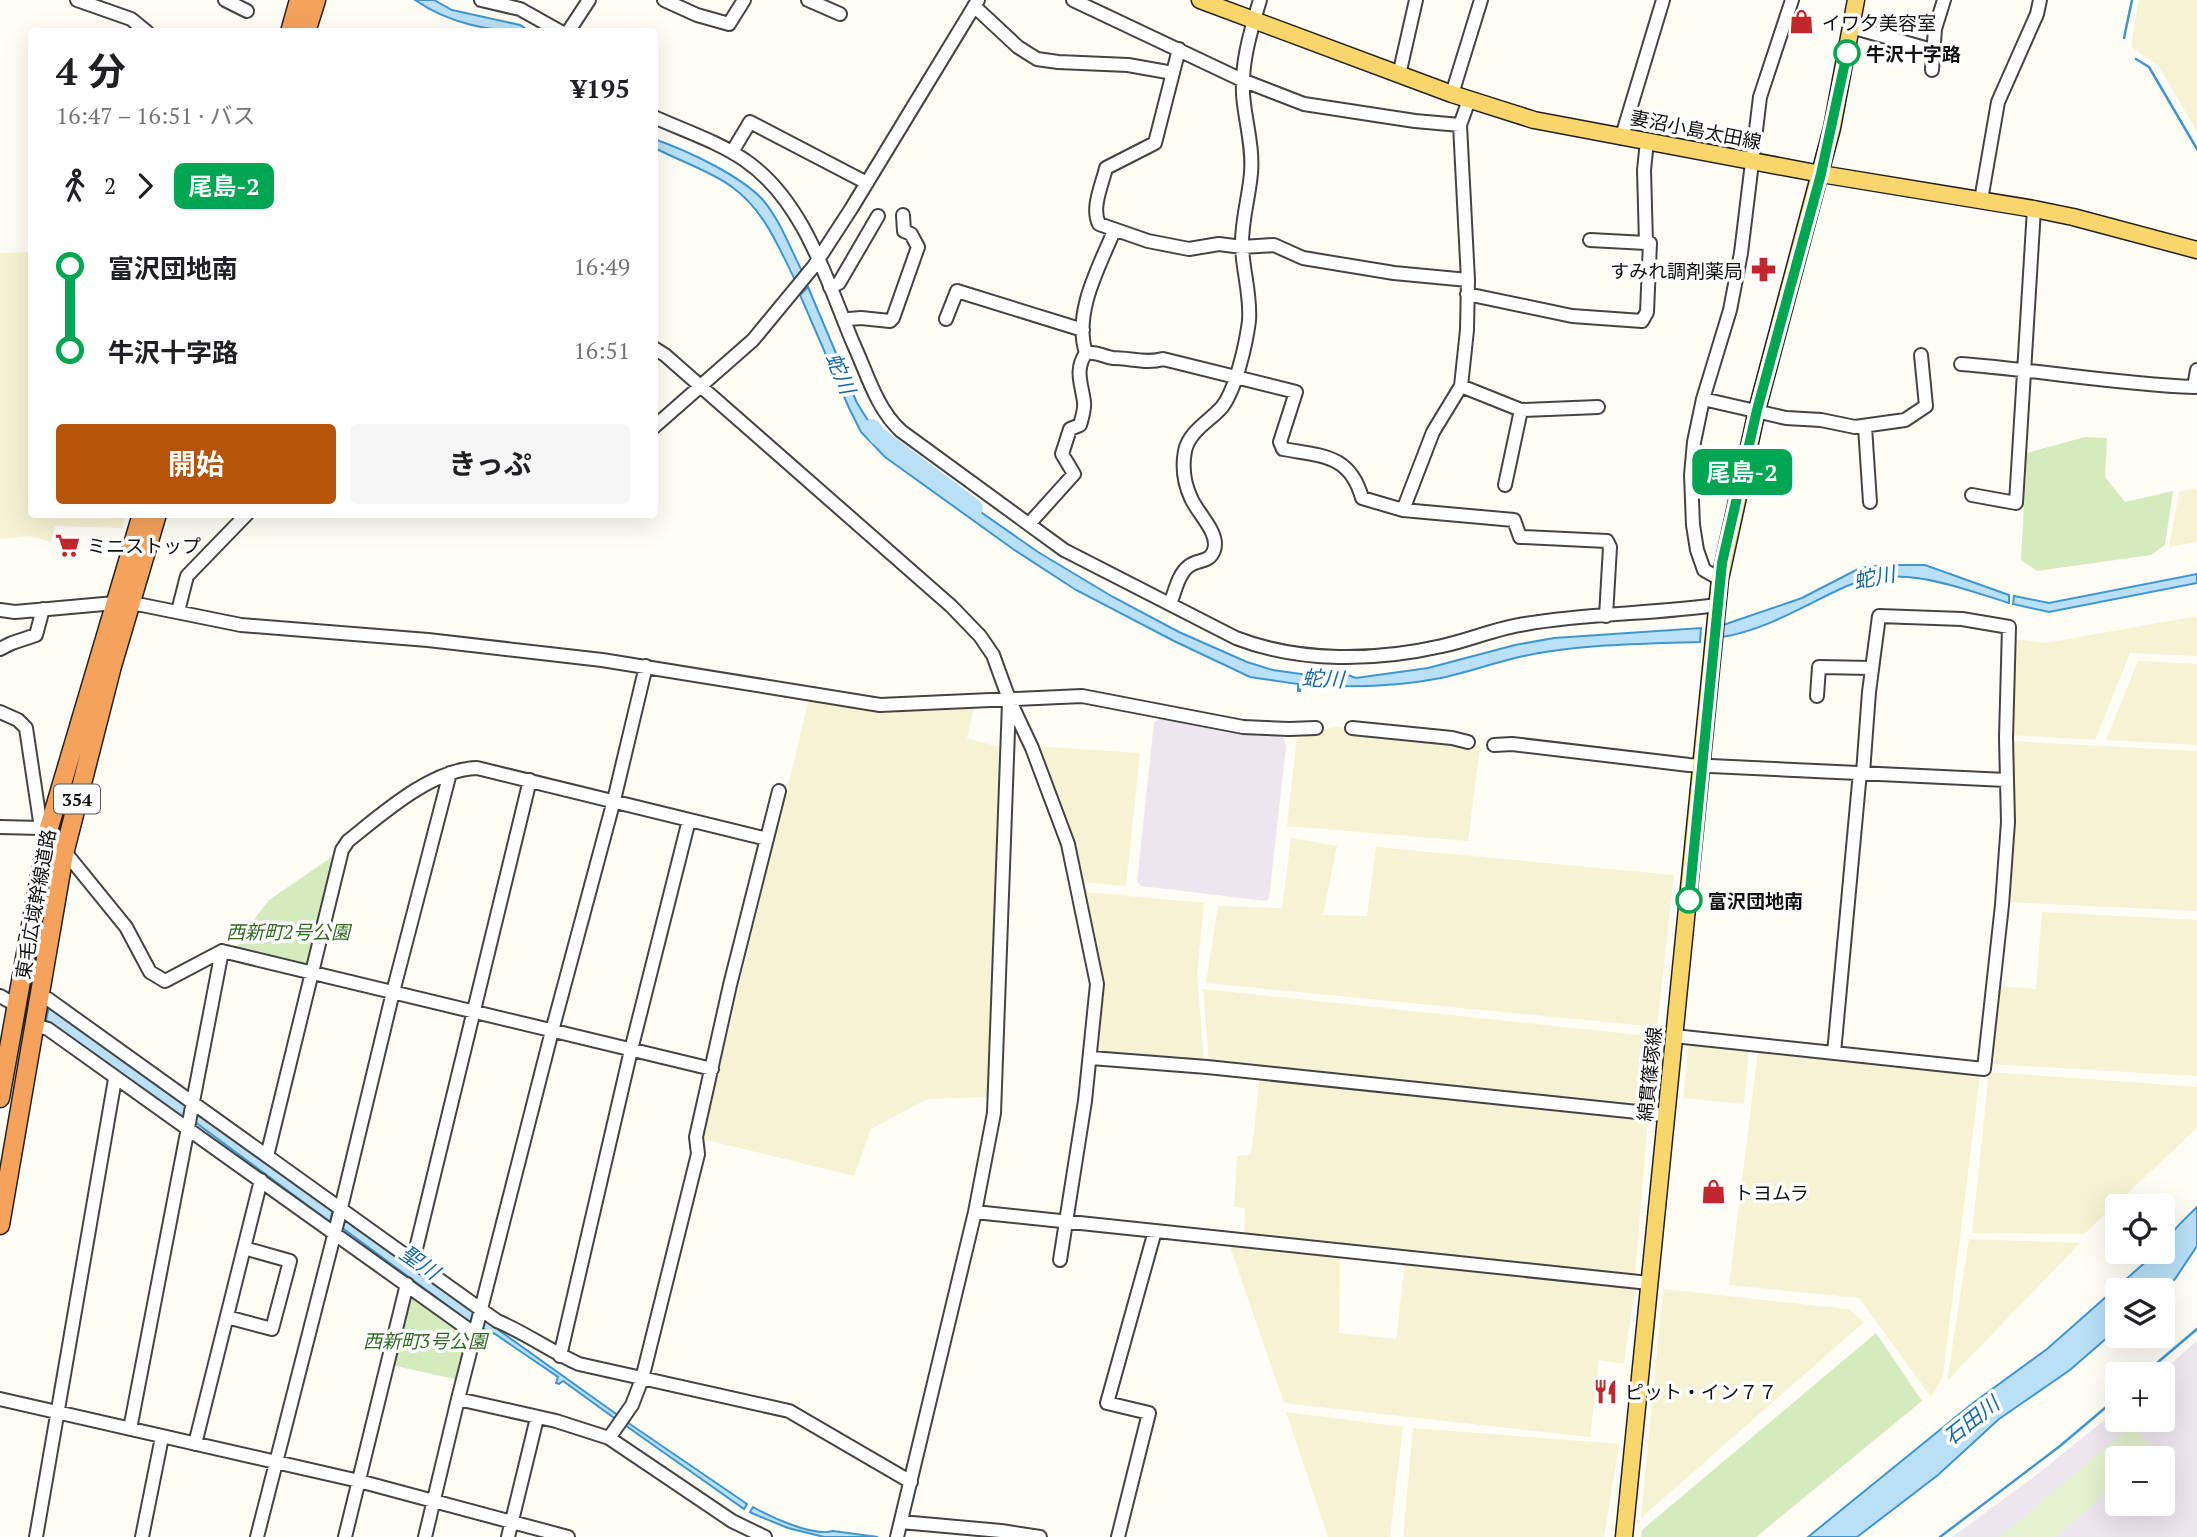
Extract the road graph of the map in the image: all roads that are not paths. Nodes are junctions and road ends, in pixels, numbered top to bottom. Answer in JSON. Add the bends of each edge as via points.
{"nodes":[{"id":1,"x":77,"y":0,"type":"edge"},
{"id":2,"x":225,"y":0,"type":"edge"},
{"id":3,"x":299,"y":0,"type":"edge"},
{"id":4,"x":316,"y":0,"type":"edge"},
{"id":5,"x":481,"y":0,"type":"edge"},
{"id":6,"x":589,"y":0,"type":"edge"},
{"id":7,"x":664,"y":0,"type":"edge"},
{"id":8,"x":744,"y":0,"type":"edge"},
{"id":9,"x":808,"y":0,"type":"edge"},
{"id":10,"x":1073,"y":0,"type":"edge"},
{"id":11,"x":1200,"y":0,"type":"edge"},
{"id":12,"x":1260,"y":0,"type":"edge"},
{"id":13,"x":1416,"y":0,"type":"edge"},
{"id":14,"x":1481,"y":0,"type":"edge"},
{"id":15,"x":1663,"y":0,"type":"edge"},
{"id":16,"x":1792,"y":0,"type":"edge"},
{"id":17,"x":1856,"y":0,"type":"edge"},
{"id":18,"x":1944,"y":0,"type":"edge"},
{"id":19,"x":2040,"y":0,"type":"edge"},
{"id":20,"x":976,"y":3,"type":"edge"},
{"id":21,"x":247,"y":11,"type":"dead end"},
{"id":22,"x":840,"y":14,"type":"dead end"},
{"id":23,"x":1254,"y":20,"type":"junction"},
{"id":24,"x":1851,"y":27,"type":"junction"},
{"id":25,"x":142,"y":28,"type":"edge"},
{"id":26,"x":291,"y":28,"type":"edge"},
{"id":27,"x":307,"y":28,"type":"edge"},
{"id":28,"x":554,"y":28,"type":"edge"},
{"id":29,"x":571,"y":28,"type":"edge"},
{"id":30,"x":1180,"y":49,"type":"junction"},
{"id":31,"x":1932,"y":50,"type":"junction"},
{"id":32,"x":1931,"y":70,"type":"dead end"},
{"id":33,"x":1173,"y":73,"type":"junction"},
{"id":34,"x":1399,"y":75,"type":"junction"},
{"id":35,"x":1242,"y":80,"type":"junction"},
{"id":36,"x":1452,"y":94,"type":"junction"},
{"id":37,"x":1469,"y":100,"type":"junction"},
{"id":38,"x":658,"y":119,"type":"edge"},
{"id":39,"x":1460,"y":125,"type":"junction"},
{"id":40,"x":1622,"y":136,"type":"junction"},
{"id":41,"x":1647,"y":141,"type":"junction"},
{"id":42,"x":732,"y":152,"type":"junction"},
{"id":43,"x":1753,"y":161,"type":"junction"},
{"id":44,"x":1821,"y":174,"type":"junction"},
{"id":45,"x":867,"y":183,"type":"junction"},
{"id":46,"x":1981,"y":200,"type":"junction"},
{"id":47,"x":2034,"y":209,"type":"junction"},
{"id":48,"x":903,"y":215,"type":"dead end"},
{"id":49,"x":878,"y":216,"type":"dead end"},
{"id":50,"x":1114,"y":231,"type":"junction"},
{"id":51,"x":1590,"y":240,"type":"dead end"},
{"id":52,"x":1646,"y":243,"type":"junction"},
{"id":53,"x":1242,"y":247,"type":"junction"},
{"id":54,"x":2197,"y":250,"type":"edge"},
{"id":55,"x":816,"y":261,"type":"junction"},
{"id":56,"x":830,"y":287,"type":"junction"},
{"id":57,"x":1468,"y":287,"type":"junction"},
{"id":58,"x":946,"y":319,"type":"dead end"},
{"id":59,"x":845,"y":323,"type":"junction"},
{"id":60,"x":1083,"y":331,"type":"junction"},
{"id":61,"x":658,"y":351,"type":"edge"},
{"id":62,"x":1086,"y":353,"type":"junction"},
{"id":63,"x":1921,"y":355,"type":"dead end"},
{"id":64,"x":1961,"y":365,"type":"dead end"},
{"id":65,"x":2023,"y":369,"type":"junction"},
{"id":66,"x":2197,"y":370,"type":"edge"},
{"id":67,"x":1236,"y":376,"type":"junction"},
{"id":68,"x":699,"y":385,"type":"junction"},
{"id":69,"x":1461,"y":386,"type":"junction"},
{"id":70,"x":1703,"y":399,"type":"junction"},
{"id":71,"x":1598,"y":407,"type":"dead end"},
{"id":72,"x":1757,"y":410,"type":"junction"},
{"id":73,"x":1521,"y":411,"type":"junction"},
{"id":74,"x":658,"y":423,"type":"edge"},
{"id":75,"x":1865,"y":427,"type":"junction"},
{"id":76,"x":1505,"y":485,"type":"dead end"},
{"id":77,"x":1972,"y":495,"type":"dead end"},
{"id":78,"x":1870,"y":502,"type":"dead end"},
{"id":79,"x":1403,"y":510,"type":"junction"},
{"id":80,"x":141,"y":518,"type":"edge"},
{"id":81,"x":155,"y":518,"type":"edge"},
{"id":82,"x":243,"y":519,"type":"edge"},
{"id":83,"x":1030,"y":524,"type":"junction"},
{"id":84,"x":1720,"y":579,"type":"junction"},
{"id":85,"x":122,"y":603,"type":"junction"},
{"id":86,"x":1170,"y":604,"type":"junction"},
{"id":87,"x":43,"y":609,"type":"junction"},
{"id":88,"x":0,"y":610,"type":"edge"},
{"id":89,"x":1716,"y":610,"type":"junction"},
{"id":90,"x":178,"y":611,"type":"junction"},
{"id":91,"x":1606,"y":616,"type":"junction"},
{"id":92,"x":0,"y":649,"type":"edge"},
{"id":93,"x":646,"y":666,"type":"junction"},
{"id":94,"x":1872,"y":668,"type":"junction"},
{"id":95,"x":1817,"y":696,"type":"dead end"},
{"id":96,"x":1009,"y":699,"type":"junction"},
{"id":97,"x":0,"y":712,"type":"edge"},
{"id":98,"x":1316,"y":728,"type":"dead end"},
{"id":99,"x":1352,"y":728,"type":"dead end"},
{"id":100,"x":1468,"y":742,"type":"dead end"},
{"id":101,"x":1494,"y":745,"type":"dead end"},
{"id":102,"x":1702,"y":764,"type":"junction"},
{"id":103,"x":450,"y":773,"type":"junction"},
{"id":104,"x":1862,"y":773,"type":"junction"},
{"id":105,"x":530,"y":780,"type":"junction"},
{"id":106,"x":2006,"y":780,"type":"junction"},
{"id":107,"x":779,"y":791,"type":"dead end"},
{"id":108,"x":614,"y":800,"type":"junction"},
{"id":109,"x":689,"y":820,"type":"junction"},
{"id":110,"x":0,"y":827,"type":"edge"},
{"id":111,"x":44,"y":830,"type":"junction"},
{"id":112,"x":767,"y":839,"type":"junction"},
{"id":113,"x":64,"y":853,"type":"junction"},
{"id":114,"x":222,"y":951,"type":"junction"},
{"id":115,"x":313,"y":972,"type":"junction"},
{"id":116,"x":393,"y":992,"type":"junction"},
{"id":117,"x":13,"y":997,"type":"edge"},
{"id":118,"x":475,"y":1011,"type":"junction"},
{"id":119,"x":36,"y":1015,"type":"junction"},
{"id":120,"x":552,"y":1031,"type":"junction"},
{"id":121,"x":5,"y":1035,"type":"edge"},
{"id":122,"x":1674,"y":1036,"type":"junction"},
{"id":123,"x":631,"y":1050,"type":"junction"},
{"id":124,"x":1834,"y":1053,"type":"junction"},
{"id":125,"x":1091,"y":1058,"type":"junction"},
{"id":126,"x":712,"y":1069,"type":"junction"},
{"id":127,"x":115,"y":1079,"type":"junction"},
{"id":128,"x":0,"y":1098,"type":"edge"},
{"id":129,"x":193,"y":1106,"type":"junction"},
{"id":130,"x":1666,"y":1115,"type":"junction"},
{"id":131,"x":189,"y":1128,"type":"junction"},
{"id":132,"x":267,"y":1156,"type":"junction"},
{"id":133,"x":261,"y":1180,"type":"junction"},
{"id":134,"x":341,"y":1210,"type":"junction"},
{"id":135,"x":975,"y":1212,"type":"junction"},
{"id":136,"x":1066,"y":1221,"type":"junction"},
{"id":137,"x":0,"y":1225,"type":"edge"},
{"id":138,"x":335,"y":1230,"type":"junction"},
{"id":139,"x":1155,"y":1231,"type":"junction"},
{"id":140,"x":244,"y":1248,"type":"junction"},
{"id":141,"x":1060,"y":1260,"type":"dead end"},
{"id":142,"x":413,"y":1261,"type":"junction"},
{"id":143,"x":1648,"y":1283,"type":"junction"},
{"id":144,"x":407,"y":1284,"type":"junction"},
{"id":145,"x":481,"y":1310,"type":"junction"},
{"id":146,"x":227,"y":1317,"type":"junction"},
{"id":147,"x":476,"y":1330,"type":"junction"},
{"id":148,"x":560,"y":1356,"type":"junction"},
{"id":149,"x":642,"y":1379,"type":"junction"},
{"id":150,"x":0,"y":1399,"type":"edge"},
{"id":151,"x":458,"y":1399,"type":"junction"},
{"id":152,"x":58,"y":1413,"type":"junction"},
{"id":153,"x":537,"y":1418,"type":"junction"},
{"id":154,"x":130,"y":1429,"type":"junction"},
{"id":155,"x":612,"y":1434,"type":"junction"},
{"id":156,"x":162,"y":1437,"type":"junction"},
{"id":157,"x":195,"y":1444,"type":"junction"},
{"id":158,"x":275,"y":1462,"type":"junction"},
{"id":159,"x":359,"y":1481,"type":"junction"},
{"id":160,"x":911,"y":1482,"type":"junction"},
{"id":161,"x":433,"y":1501,"type":"junction"},
{"id":162,"x":512,"y":1521,"type":"junction"},
{"id":163,"x":900,"y":1528,"type":"edge"},
{"id":164,"x":36,"y":1537,"type":"edge"},
{"id":165,"x":142,"y":1537,"type":"edge"},
{"id":166,"x":257,"y":1537,"type":"edge"},
{"id":167,"x":345,"y":1537,"type":"edge"},
{"id":168,"x":425,"y":1537,"type":"edge"},
{"id":169,"x":508,"y":1537,"type":"edge"},
{"id":170,"x":568,"y":1537,"type":"edge"},
{"id":171,"x":765,"y":1537,"type":"edge"},
{"id":172,"x":1040,"y":1537,"type":"edge"},
{"id":173,"x":1118,"y":1537,"type":"edge"},
{"id":174,"x":1624,"y":1537,"type":"edge"}],
"edges":[{"from":1,"to":25,"type":"street","via":[[131,19]]},
{"from":2,"to":21,"type":"street"},
{"from":3,"to":26,"type":"highway"},
{"from":4,"to":27,"type":"highway"},
{"from":5,"to":28,"type":"street","via":[[520,9]]},
{"from":6,"to":29,"type":"street"},
{"from":7,"to":8,"type":"street","via":[[729,24]]},
{"from":9,"to":22,"type":"street"},
{"from":10,"to":30,"type":"street"},
{"from":11,"to":23,"type":"main road","name":"妻沼小島太田線"},
{"from":12,"to":23,"type":"street"},
{"from":13,"to":34,"type":"street"},
{"from":14,"to":36,"type":"street"},
{"from":15,"to":40,"type":"street"},
{"from":16,"to":43,"type":"street","via":[[1760,97]]},
{"from":17,"to":24,"type":"main road","name":"綿貫篠塚線"},
{"from":18,"to":31,"type":"street"},
{"from":19,"to":46,"type":"street","via":[[1998,102]]},
{"from":20,"to":33,"type":"street","via":[[1018,47],[1037,59]]},
{"from":20,"to":45,"type":"street"},
{"from":23,"to":34,"type":"main road","name":"妻沼小島太田線"},
{"from":23,"to":35,"type":"street"},
{"from":24,"to":31,"type":"street"},
{"from":24,"to":44,"type":"main road","name":"綿貫篠塚線"},
{"from":30,"to":33,"type":"street"},
{"from":30,"to":35,"type":"street"},
{"from":31,"to":32,"type":"street"},
{"from":33,"to":50,"type":"street","via":[[1155,143],[1106,168],[1096,218]]},
{"from":34,"to":36,"type":"main road","name":"妻沼小島太田線"},
{"from":35,"to":39,"type":"street","via":[[1304,104]]},
{"from":35,"to":53,"type":"street","via":[[1252,151]]},
{"from":36,"to":37,"type":"main road","name":"妻沼小島太田線"},
{"from":37,"to":39,"type":"street"},
{"from":37,"to":40,"type":"main road","name":"妻沼小島太田線","via":[[1534,120]]},
{"from":38,"to":42,"type":"street"},
{"from":39,"to":57,"type":"street"},
{"from":40,"to":41,"type":"main road","name":"妻沼小島太田線"},
{"from":41,"to":43,"type":"main road","name":"妻沼小島太田線"},
{"from":41,"to":52,"type":"street"},
{"from":42,"to":45,"type":"street","via":[[750,122]]},
{"from":42,"to":55,"type":"street","via":[[779,190]]},
{"from":43,"to":44,"type":"main road","name":"妻沼小島太田線"},
{"from":43,"to":70,"type":"street","via":[[1730,310]]},
{"from":44,"to":46,"type":"main road","name":"妻沼小島太田線"},
{"from":44,"to":72,"type":"main road","name":"綿貫篠塚線"},
{"from":45,"to":55,"type":"street"},
{"from":46,"to":47,"type":"main road","name":"妻沼小島太田線"},
{"from":47,"to":54,"type":"main road","name":"妻沼小島太田線"},
{"from":47,"to":65,"type":"street"},
{"from":48,"to":59,"type":"street","via":[[905,231],[918,247],[893,318],[849,319]]},
{"from":49,"to":56,"type":"street","via":[[839,283]]},
{"from":50,"to":53,"type":"street","via":[[1189,249],[1219,244]]},
{"from":50,"to":60,"type":"street","via":[[1090,290]]},
{"from":51,"to":52,"type":"street"},
{"from":52,"to":57,"type":"street","via":[[1650,243],[1647,312],[1642,321],[1572,316]]},
{"from":53,"to":57,"type":"street","via":[[1274,245],[1303,258]]},
{"from":53,"to":67,"type":"street","via":[[1248,323]]},
{"from":55,"to":56,"type":"street"},
{"from":55,"to":68,"type":"street","via":[[753,340]]},
{"from":56,"to":59,"type":"street"},
{"from":57,"to":69,"type":"street"},
{"from":58,"to":60,"type":"street","via":[[957,291]]},
{"from":59,"to":83,"type":"street","via":[[892,423]]},
{"from":60,"to":62,"type":"street"},
{"from":61,"to":68,"type":"street"},
{"from":62,"to":67,"type":"street","via":[[1163,359]]},
{"from":62,"to":83,"type":"street","via":[[1078,378],[1084,404],[1080,425],[1070,429],[1062,454],[1074,474]]},
{"from":63,"to":75,"type":"street","via":[[1926,406],[1905,420]]},
{"from":64,"to":65,"type":"street"},
{"from":65,"to":66,"type":"street","via":[[2194,387]]},
{"from":65,"to":77,"type":"street","via":[[2016,503]]},
{"from":67,"to":79,"type":"street","via":[[1296,392],[1280,442],[1283,449],[1334,459],[1345,466],[1362,498]]},
{"from":67,"to":86,"type":"street","via":[[1221,408],[1185,449],[1183,475],[1216,540],[1207,560],[1189,566]]},
{"from":68,"to":74,"type":"street"},
{"from":68,"to":96,"type":"street","via":[[961,616],[993,655]]},
{"from":69,"to":73,"type":"street"},
{"from":69,"to":79,"type":"street","via":[[1433,432]]},
{"from":70,"to":72,"type":"street"},
{"from":70,"to":84,"type":"street","via":[[1692,460],[1693,525],[1704,570]]},
{"from":71,"to":73,"type":"street"},
{"from":72,"to":75,"type":"street"},
{"from":72,"to":84,"type":"main road","name":"綿貫篠塚線"},
{"from":73,"to":76,"type":"street"},
{"from":75,"to":78,"type":"street"},
{"from":79,"to":91,"type":"street","via":[[1514,520],[1520,537],[1606,541],[1610,547]]},
{"from":80,"to":85,"type":"highway","name":"東毛広域幹線道路","number":"354"},
{"from":81,"to":85,"type":"highway","name":"東毛広域幹線道路","number":"354"},
{"from":82,"to":90,"type":"street","via":[[187,576]]},
{"from":83,"to":86,"type":"street","via":[[1064,550]]},
{"from":84,"to":89,"type":"main road","name":"綿貫篠塚線"},
{"from":85,"to":87,"type":"street"},
{"from":85,"to":90,"type":"street"},
{"from":85,"to":111,"type":"highway","name":"東毛広域幹線道路","number":"354"},
{"from":85,"to":113,"type":"highway","name":"東毛広域幹線道路","number":"354"},
{"from":86,"to":91,"type":"street","via":[[1266,649],[1334,656],[1413,651],[1525,624]]},
{"from":87,"to":88,"type":"street"},
{"from":87,"to":92,"type":"street","via":[[36,635]]},
{"from":89,"to":91,"type":"street"},
{"from":89,"to":102,"type":"main road","name":"綿貫篠塚線"},
{"from":90,"to":93,"type":"street","via":[[241,625],[428,640]]},
{"from":93,"to":96,"type":"street","via":[[880,705]]},
{"from":93,"to":108,"type":"street"},
{"from":94,"to":95,"type":"street","via":[[1819,667]]},
{"from":94,"to":104,"type":"street"},
{"from":94,"to":106,"type":"street","via":[[1881,614],[2009,627]]},
{"from":96,"to":98,"type":"street","via":[[1082,696],[1243,727]]},
{"from":96,"to":125,"type":"street","via":[[1068,844],[1097,984]]},
{"from":96,"to":135,"type":"street","via":[[997,1094]]},
{"from":97,"to":111,"type":"street","via":[[26,728]]},
{"from":99,"to":100,"type":"street"},
{"from":101,"to":102,"type":"street"},
{"from":102,"to":104,"type":"street"},
{"from":102,"to":122,"type":"main road","name":"綿貫篠塚線"},
{"from":103,"to":105,"type":"street","via":[[477,768]]},
{"from":103,"to":115,"type":"street","via":[[425,784],[341,850]]},
{"from":103,"to":116,"type":"street"},
{"from":104,"to":106,"type":"street"},
{"from":104,"to":124,"type":"street"},
{"from":105,"to":108,"type":"street"},
{"from":105,"to":118,"type":"street"},
{"from":106,"to":124,"type":"street","via":[[2003,891],[1984,1069]]},
{"from":107,"to":112,"type":"street"},
{"from":108,"to":109,"type":"street"},
{"from":108,"to":120,"type":"street"},
{"from":109,"to":112,"type":"street"},
{"from":109,"to":123,"type":"street"},
{"from":110,"to":111,"type":"street"},
{"from":111,"to":113,"type":"street"},
{"from":111,"to":117,"type":"highway","name":"東毛広域幹線道路","number":"354"},
{"from":112,"to":126,"type":"street"},
{"from":113,"to":114,"type":"street","via":[[126,927],[157,978],[165,981]]},
{"from":113,"to":119,"type":"highway","name":"東毛広域幹線道路","number":"354"},
{"from":114,"to":115,"type":"street"},
{"from":114,"to":129,"type":"street"},
{"from":115,"to":116,"type":"street"},
{"from":115,"to":132,"type":"street"},
{"from":116,"to":118,"type":"street"},
{"from":116,"to":134,"type":"street"},
{"from":117,"to":121,"type":"highway","name":"東毛広域幹線道路","number":"354"},
{"from":118,"to":120,"type":"street"},
{"from":118,"to":142,"type":"street"},
{"from":119,"to":121,"type":"street"},
{"from":119,"to":127,"type":"street"},
{"from":119,"to":129,"type":"street","via":[[48,999]]},
{"from":119,"to":137,"type":"highway","name":"東毛広域幹線道路","number":"354"},
{"from":120,"to":123,"type":"street"},
{"from":120,"to":145,"type":"street"},
{"from":121,"to":128,"type":"highway","name":"東毛広域幹線道路","number":"354"},
{"from":122,"to":124,"type":"street"},
{"from":122,"to":130,"type":"main road","name":"綿貫篠塚線"},
{"from":123,"to":126,"type":"street"},
{"from":123,"to":148,"type":"street"},
{"from":125,"to":130,"type":"street"},
{"from":125,"to":136,"type":"street"},
{"from":126,"to":149,"type":"street","via":[[696,1137],[698,1154]]},
{"from":127,"to":131,"type":"street"},
{"from":127,"to":152,"type":"street"},
{"from":129,"to":131,"type":"street"},
{"from":129,"to":132,"type":"street"},
{"from":130,"to":143,"type":"main road","name":"綿貫篠塚線"},
{"from":131,"to":133,"type":"street"},
{"from":131,"to":154,"type":"street"},
{"from":132,"to":134,"type":"street"},
{"from":133,"to":138,"type":"street"},
{"from":133,"to":140,"type":"street"},
{"from":134,"to":138,"type":"street"},
{"from":134,"to":142,"type":"street"},
{"from":135,"to":136,"type":"street"},
{"from":135,"to":160,"type":"street"},
{"from":136,"to":139,"type":"street"},
{"from":136,"to":141,"type":"street"},
{"from":138,"to":144,"type":"street"},
{"from":138,"to":158,"type":"street"},
{"from":139,"to":143,"type":"street"},
{"from":139,"to":173,"type":"street","via":[[1107,1403],[1149,1413]]},
{"from":140,"to":146,"type":"street"},
{"from":140,"to":146,"type":"street","via":[[290,1261],[272,1329]]},
{"from":142,"to":145,"type":"street"},
{"from":143,"to":174,"type":"main road","name":"綿貫篠塚線"},
{"from":144,"to":147,"type":"street"},
{"from":144,"to":159,"type":"street"},
{"from":145,"to":147,"type":"street"},
{"from":145,"to":148,"type":"street"},
{"from":146,"to":157,"type":"street"},
{"from":147,"to":151,"type":"street"},
{"from":148,"to":149,"type":"street"},
{"from":149,"to":155,"type":"street"},
{"from":149,"to":160,"type":"street","via":[[789,1411]]},
{"from":150,"to":152,"type":"street"},
{"from":151,"to":153,"type":"street"},
{"from":151,"to":161,"type":"street"},
{"from":152,"to":154,"type":"street"},
{"from":152,"to":164,"type":"street"},
{"from":153,"to":155,"type":"street"},
{"from":153,"to":162,"type":"street"},
{"from":154,"to":156,"type":"street"},
{"from":155,"to":171,"type":"street","via":[[732,1521]]},
{"from":156,"to":157,"type":"street"},
{"from":156,"to":165,"type":"street"},
{"from":157,"to":158,"type":"street"},
{"from":158,"to":159,"type":"street"},
{"from":158,"to":166,"type":"street"},
{"from":159,"to":161,"type":"street"},
{"from":159,"to":167,"type":"street"},
{"from":160,"to":163,"type":"street"},
{"from":161,"to":162,"type":"street"},
{"from":161,"to":168,"type":"street"},
{"from":162,"to":169,"type":"street"},
{"from":162,"to":170,"type":"street"},
{"from":163,"to":172,"type":"street"}]}
